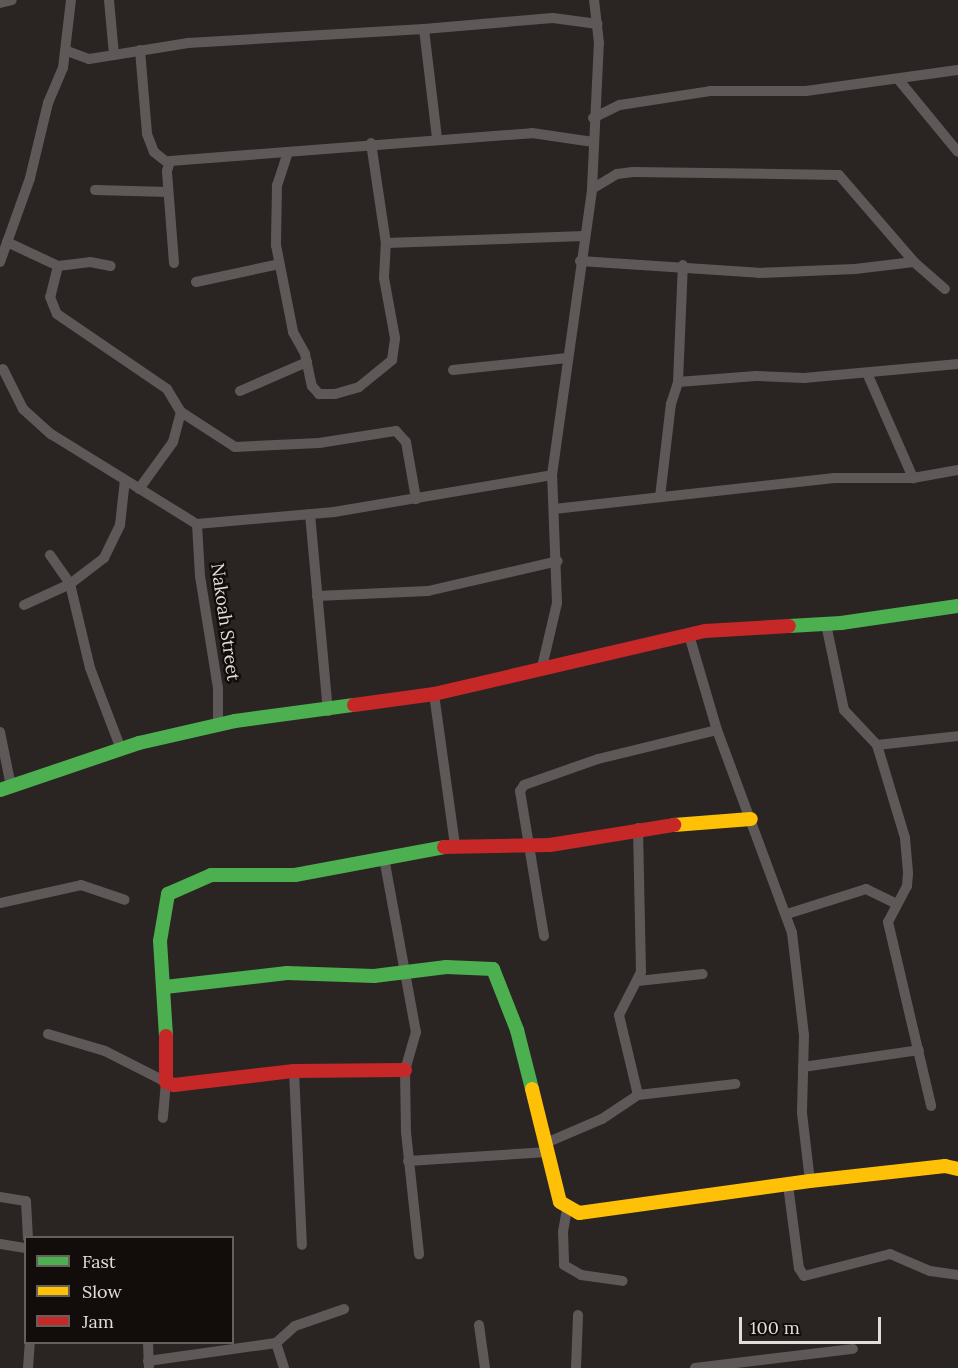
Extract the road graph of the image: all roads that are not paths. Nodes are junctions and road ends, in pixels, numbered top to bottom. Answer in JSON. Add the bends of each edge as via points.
{"nodes":[{"id":1,"x":12,"y":0,"type":"edge"},
{"id":2,"x":71,"y":0,"type":"edge"},
{"id":3,"x":109,"y":0,"type":"edge"},
{"id":4,"x":594,"y":0,"type":"edge"},
{"id":5,"x":0,"y":3,"type":"edge"},
{"id":6,"x":597,"y":24,"type":"junction"},
{"id":7,"x":424,"y":29,"type":"junction"},
{"id":8,"x":140,"y":50,"type":"junction"},
{"id":9,"x":67,"y":51,"type":"junction"},
{"id":10,"x":114,"y":55,"type":"junction"},
{"id":11,"x":958,"y":70,"type":"edge"},
{"id":12,"x":898,"y":79,"type":"junction"},
{"id":13,"x":594,"y":118,"type":"junction"},
{"id":14,"x":437,"y":138,"type":"junction"},
{"id":15,"x":593,"y":142,"type":"junction"},
{"id":16,"x":371,"y":143,"type":"junction"},
{"id":17,"x":288,"y":152,"type":"junction"},
{"id":18,"x":958,"y":152,"type":"edge"},
{"id":19,"x":168,"y":163,"type":"junction"},
{"id":20,"x":592,"y":189,"type":"junction"},
{"id":21,"x":95,"y":190,"type":"dead end"},
{"id":22,"x":168,"y":192,"type":"junction"},
{"id":23,"x":584,"y":236,"type":"junction"},
{"id":24,"x":7,"y":242,"type":"junction"},
{"id":25,"x":386,"y":243,"type":"junction"},
{"id":26,"x":580,"y":261,"type":"junction"},
{"id":27,"x":0,"y":262,"type":"edge"},
{"id":28,"x":914,"y":262,"type":"junction"},
{"id":29,"x":174,"y":263,"type":"dead end"},
{"id":30,"x":279,"y":264,"type":"junction"},
{"id":31,"x":683,"y":265,"type":"junction"},
{"id":32,"x":58,"y":266,"type":"junction"},
{"id":33,"x":111,"y":266,"type":"dead end"},
{"id":34,"x":196,"y":282,"type":"dead end"},
{"id":35,"x":945,"y":289,"type":"dead end"},
{"id":36,"x":567,"y":358,"type":"junction"},
{"id":37,"x":308,"y":362,"type":"junction"},
{"id":38,"x":958,"y":364,"type":"edge"},
{"id":39,"x":3,"y":369,"type":"dead end"},
{"id":40,"x":453,"y":370,"type":"dead end"},
{"id":41,"x":867,"y":373,"type":"junction"},
{"id":42,"x":678,"y":382,"type":"junction"},
{"id":43,"x":240,"y":391,"type":"dead end"},
{"id":44,"x":181,"y":412,"type":"junction"},
{"id":45,"x":958,"y":470,"type":"edge"},
{"id":46,"x":552,"y":475,"type":"junction"},
{"id":47,"x":913,"y":478,"type":"junction"},
{"id":48,"x":125,"y":480,"type":"junction"},
{"id":49,"x":139,"y":489,"type":"junction"},
{"id":50,"x":660,"y":497,"type":"junction"},
{"id":51,"x":416,"y":499,"type":"junction"},
{"id":52,"x":554,"y":509,"type":"junction"},
{"id":53,"x":310,"y":513,"type":"junction"},
{"id":54,"x":197,"y":524,"type":"junction"},
{"id":55,"x":50,"y":555,"type":"dead end"},
{"id":56,"x":558,"y":561,"type":"junction"},
{"id":57,"x":70,"y":584,"type":"junction"},
{"id":58,"x":317,"y":596,"type":"junction"},
{"id":59,"x":24,"y":605,"type":"dead end"},
{"id":60,"x":958,"y":606,"type":"edge"},
{"id":61,"x":826,"y":624,"type":"junction"},
{"id":62,"x":689,"y":635,"type":"junction"},
{"id":63,"x":542,"y":667,"type":"junction"},
{"id":64,"x":434,"y":694,"type":"junction"},
{"id":65,"x":328,"y":711,"type":"junction"},
{"id":66,"x":218,"y":724,"type":"junction"},
{"id":67,"x":717,"y":730,"type":"junction"},
{"id":68,"x":0,"y":732,"type":"edge"},
{"id":69,"x":958,"y":736,"type":"edge"},
{"id":70,"x":877,"y":745,"type":"junction"},
{"id":71,"x":121,"y":749,"type":"junction"},
{"id":72,"x":6,"y":788,"type":"edge"},
{"id":73,"x":751,"y":819,"type":"junction"},
{"id":74,"x":638,"y":828,"type":"junction"},
{"id":75,"x":455,"y":846,"type":"junction"},
{"id":76,"x":526,"y":847,"type":"junction"},
{"id":77,"x":384,"y":858,"type":"junction"},
{"id":78,"x":125,"y":900,"type":"dead end"},
{"id":79,"x":0,"y":903,"type":"edge"},
{"id":80,"x":895,"y":903,"type":"junction"},
{"id":81,"x":787,"y":914,"type":"junction"},
{"id":82,"x":544,"y":936,"type":"dead end"},
{"id":83,"x":408,"y":973,"type":"junction"},
{"id":84,"x":703,"y":974,"type":"dead end"},
{"id":85,"x":638,"y":981,"type":"junction"},
{"id":86,"x":165,"y":987,"type":"junction"},
{"id":87,"x":48,"y":1034,"type":"dead end"},
{"id":88,"x":919,"y":1050,"type":"junction"},
{"id":89,"x":803,"y":1067,"type":"junction"},
{"id":90,"x":405,"y":1070,"type":"junction"},
{"id":91,"x":294,"y":1071,"type":"junction"},
{"id":92,"x":166,"y":1082,"type":"junction"},
{"id":93,"x":735,"y":1084,"type":"dead end"},
{"id":94,"x":638,"y":1095,"type":"junction"},
{"id":95,"x":931,"y":1107,"type":"dead end"},
{"id":96,"x":163,"y":1118,"type":"dead end"},
{"id":97,"x":547,"y":1148,"type":"junction"},
{"id":98,"x":408,"y":1161,"type":"junction"},
{"id":99,"x":958,"y":1169,"type":"edge"},
{"id":100,"x":810,"y":1181,"type":"junction"},
{"id":101,"x":788,"y":1185,"type":"junction"},
{"id":102,"x":0,"y":1197,"type":"edge"},
{"id":103,"x":567,"y":1209,"type":"junction"},
{"id":104,"x":28,"y":1236,"type":"edge"},
{"id":105,"x":0,"y":1244,"type":"edge"},
{"id":106,"x":302,"y":1245,"type":"dead end"},
{"id":107,"x":24,"y":1248,"type":"edge"},
{"id":108,"x":419,"y":1254,"type":"dead end"},
{"id":109,"x":958,"y":1275,"type":"edge"},
{"id":110,"x":623,"y":1281,"type":"dead end"},
{"id":111,"x":344,"y":1309,"type":"dead end"},
{"id":112,"x":578,"y":1315,"type":"dead end"},
{"id":113,"x":479,"y":1325,"type":"dead end"},
{"id":114,"x":276,"y":1342,"type":"junction"},
{"id":115,"x":30,"y":1344,"type":"edge"},
{"id":116,"x":148,"y":1344,"type":"edge"},
{"id":117,"x":853,"y":1349,"type":"dead end"},
{"id":118,"x":149,"y":1364,"type":"edge"},
{"id":119,"x":28,"y":1368,"type":"edge"},
{"id":120,"x":284,"y":1368,"type":"edge"},
{"id":121,"x":485,"y":1368,"type":"edge"},
{"id":122,"x":576,"y":1368,"type":"edge"},
{"id":123,"x":695,"y":1368,"type":"edge"}],
"edges":[{"from":1,"to":5,"type":"street"},
{"from":2,"to":9,"type":"street"},
{"from":3,"to":10,"type":"street"},
{"from":4,"to":6,"type":"street"},
{"from":6,"to":7,"type":"street","via":[[553,18]]},
{"from":6,"to":13,"type":"street"},
{"from":7,"to":8,"type":"street","via":[[188,43]]},
{"from":7,"to":14,"type":"street"},
{"from":8,"to":10,"type":"street"},
{"from":8,"to":19,"type":"street","via":[[147,134],[153,152]]},
{"from":9,"to":10,"type":"street","via":[[89,59]]},
{"from":9,"to":24,"type":"street"},
{"from":11,"to":12,"type":"street"},
{"from":12,"to":13,"type":"street","via":[[806,91],[710,91],[620,105]]},
{"from":12,"to":18,"type":"street"},
{"from":13,"to":15,"type":"street"},
{"from":14,"to":15,"type":"street","via":[[532,132]]},
{"from":14,"to":16,"type":"street"},
{"from":15,"to":20,"type":"street"},
{"from":16,"to":17,"type":"street"},
{"from":16,"to":25,"type":"street"},
{"from":17,"to":19,"type":"street"},
{"from":17,"to":30,"type":"street","via":[[279,175],[274,210]]},
{"from":19,"to":22,"type":"street"},
{"from":20,"to":23,"type":"street"},
{"from":20,"to":28,"type":"street","via":[[617,174],[633,172],[839,175]]},
{"from":21,"to":22,"type":"street"},
{"from":22,"to":29,"type":"street"},
{"from":23,"to":25,"type":"street"},
{"from":23,"to":26,"type":"street"},
{"from":24,"to":27,"type":"street"},
{"from":24,"to":32,"type":"street"},
{"from":25,"to":37,"type":"street","via":[[384,278],[395,338],[392,360],[368,383],[326,395],[312,386]]},
{"from":26,"to":31,"type":"street"},
{"from":26,"to":36,"type":"street"},
{"from":28,"to":31,"type":"street","via":[[759,273]]},
{"from":28,"to":35,"type":"street"},
{"from":30,"to":34,"type":"street"},
{"from":30,"to":37,"type":"street","via":[[293,332]]},
{"from":31,"to":42,"type":"street"},
{"from":32,"to":33,"type":"street","via":[[90,262]]},
{"from":32,"to":44,"type":"street","via":[[50,297],[57,314],[167,389]]},
{"from":36,"to":40,"type":"street"},
{"from":36,"to":46,"type":"street"},
{"from":37,"to":43,"type":"street"},
{"from":38,"to":41,"type":"street"},
{"from":39,"to":48,"type":"street","via":[[28,414],[51,434]]},
{"from":41,"to":42,"type":"street"},
{"from":41,"to":47,"type":"street"},
{"from":42,"to":50,"type":"street","via":[[671,404]]},
{"from":44,"to":49,"type":"street","via":[[173,442]]},
{"from":44,"to":51,"type":"street","via":[[235,447],[319,443],[396,431],[406,442]]},
{"from":45,"to":47,"type":"street"},
{"from":46,"to":51,"type":"street"},
{"from":46,"to":52,"type":"street"},
{"from":47,"to":50,"type":"street","via":[[834,478]]},
{"from":48,"to":49,"type":"street"},
{"from":48,"to":57,"type":"street","via":[[114,544],[104,558]]},
{"from":49,"to":54,"type":"street"},
{"from":50,"to":52,"type":"street"},
{"from":51,"to":53,"type":"street"},
{"from":52,"to":56,"type":"street"},
{"from":53,"to":54,"type":"street"},
{"from":53,"to":58,"type":"street"},
{"from":54,"to":66,"type":"street","name":"Nakoah Street","via":[[200,576],[218,688]]},
{"from":55,"to":57,"type":"street"},
{"from":56,"to":58,"type":"street","via":[[428,591]]},
{"from":56,"to":63,"type":"street","via":[[556,618]]},
{"from":57,"to":59,"type":"street"},
{"from":57,"to":71,"type":"street","via":[[90,668]]},
{"from":58,"to":65,"type":"street"},
{"from":60,"to":61,"type":"street"},
{"from":61,"to":62,"type":"street","via":[[739,627]]},
{"from":61,"to":70,"type":"street","via":[[844,710]]},
{"from":62,"to":63,"type":"street"},
{"from":62,"to":67,"type":"street"},
{"from":63,"to":64,"type":"street"},
{"from":64,"to":65,"type":"street"},
{"from":64,"to":75,"type":"street"},
{"from":65,"to":66,"type":"street"},
{"from":66,"to":71,"type":"street"},
{"from":67,"to":73,"type":"street"},
{"from":67,"to":76,"type":"street","via":[[598,759],[524,785],[520,799]]},
{"from":68,"to":72,"type":"street"},
{"from":69,"to":70,"type":"street"},
{"from":70,"to":80,"type":"street","via":[[905,838],[907,886]]},
{"from":71,"to":72,"type":"street"},
{"from":73,"to":74,"type":"street"},
{"from":73,"to":81,"type":"street"},
{"from":74,"to":76,"type":"street"},
{"from":74,"to":85,"type":"street","via":[[642,947]]},
{"from":75,"to":76,"type":"street"},
{"from":75,"to":77,"type":"street"},
{"from":76,"to":82,"type":"street","via":[[540,899]]},
{"from":77,"to":83,"type":"street"},
{"from":77,"to":86,"type":"street","via":[[295,875],[211,875],[176,888],[163,906],[160,941]]},
{"from":78,"to":79,"type":"street","via":[[81,885]]},
{"from":80,"to":81,"type":"street","via":[[866,889]]},
{"from":80,"to":88,"type":"street","via":[[888,922]]},
{"from":81,"to":89,"type":"street","via":[[801,998]]},
{"from":83,"to":86,"type":"street","via":[[297,973]]},
{"from":83,"to":90,"type":"street","via":[[416,1032]]},
{"from":83,"to":97,"type":"street","via":[[473,966],[496,972],[517,1030]]},
{"from":84,"to":85,"type":"street"},
{"from":85,"to":94,"type":"street","via":[[622,1002],[619,1015]]},
{"from":86,"to":92,"type":"street"},
{"from":87,"to":92,"type":"street","via":[[105,1052]]},
{"from":88,"to":89,"type":"street"},
{"from":88,"to":95,"type":"street"},
{"from":89,"to":100,"type":"street","via":[[802,1113]]},
{"from":90,"to":91,"type":"street"},
{"from":90,"to":98,"type":"street"},
{"from":91,"to":92,"type":"street","via":[[174,1085]]},
{"from":91,"to":106,"type":"street"},
{"from":92,"to":96,"type":"street"},
{"from":93,"to":94,"type":"street"},
{"from":94,"to":97,"type":"street"},
{"from":97,"to":98,"type":"street"},
{"from":97,"to":103,"type":"street","via":[[560,1202]]},
{"from":98,"to":108,"type":"street"},
{"from":99,"to":100,"type":"street","via":[[945,1166]]},
{"from":100,"to":101,"type":"street"},
{"from":101,"to":103,"type":"street","via":[[579,1214]]},
{"from":101,"to":109,"type":"street","via":[[799,1269],[804,1276],[890,1254],[930,1270]]},
{"from":102,"to":104,"type":"street","via":[[26,1201]]},
{"from":103,"to":110,"type":"street","via":[[562,1232],[564,1265],[581,1275]]},
{"from":105,"to":107,"type":"street"},
{"from":111,"to":114,"type":"street","via":[[295,1326]]},
{"from":112,"to":122,"type":"street"},
{"from":113,"to":121,"type":"street"},
{"from":114,"to":118,"type":"street"},
{"from":114,"to":120,"type":"street"},
{"from":115,"to":119,"type":"street"},
{"from":116,"to":118,"type":"street"},
{"from":117,"to":123,"type":"street"}]}
